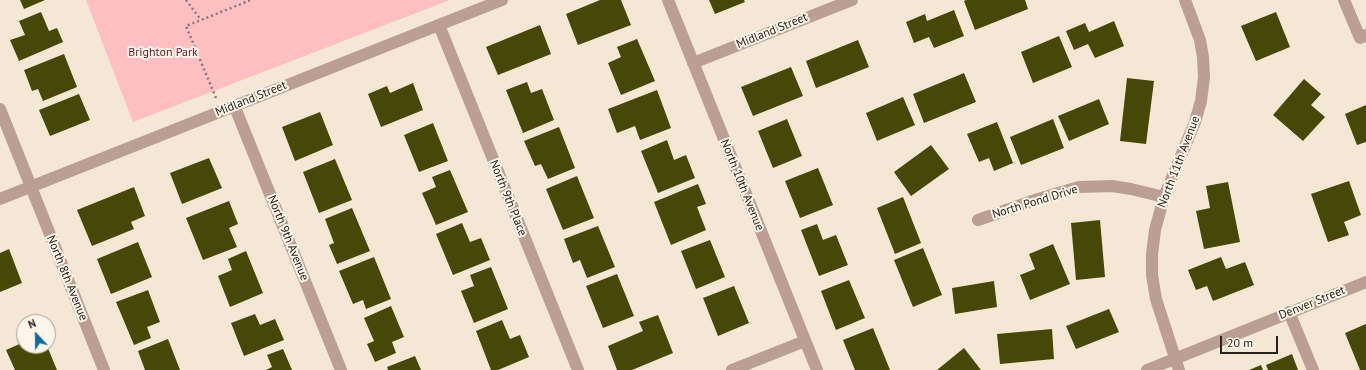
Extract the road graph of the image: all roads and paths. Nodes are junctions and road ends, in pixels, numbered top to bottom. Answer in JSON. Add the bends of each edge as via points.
{"nodes":[{"id":1,"x":186,"y":0,"type":"edge"},
{"id":2,"x":252,"y":0,"type":"edge"},
{"id":3,"x":502,"y":0,"type":"edge"},
{"id":4,"x":668,"y":0,"type":"edge"},
{"id":5,"x":852,"y":0,"type":"edge"},
{"id":6,"x":1185,"y":0,"type":"edge"},
{"id":7,"x":1344,"y":0,"type":"edge"},
{"id":8,"x":201,"y":20,"type":"junction"},
{"id":9,"x":439,"y":25,"type":"junction"},
{"id":10,"x":1366,"y":35,"type":"edge"},
{"id":11,"x":693,"y":63,"type":"junction"},
{"id":12,"x":234,"y":105,"type":"junction"},
{"id":13,"x":0,"y":109,"type":"edge"},
{"id":14,"x":221,"y":110,"type":"junction"},
{"id":15,"x":31,"y":186,"type":"junction"},
{"id":16,"x":1164,"y":197,"type":"junction"},
{"id":17,"x":0,"y":199,"type":"edge"},
{"id":18,"x":978,"y":220,"type":"dead end"},
{"id":19,"x":1366,"y":282,"type":"edge"},
{"id":20,"x":1289,"y":312,"type":"junction"},
{"id":21,"x":805,"y":341,"type":"junction"},
{"id":22,"x":1177,"y":364,"type":"edge"},
{"id":23,"x":104,"y":370,"type":"edge"},
{"id":24,"x":341,"y":370,"type":"edge"},
{"id":25,"x":578,"y":370,"type":"edge"},
{"id":26,"x":732,"y":370,"type":"edge"},
{"id":27,"x":817,"y":370,"type":"edge"},
{"id":28,"x":1147,"y":370,"type":"edge"},
{"id":29,"x":1313,"y":370,"type":"edge"}],
"edges":[{"from":1,"to":8,"type":"path"},
{"from":2,"to":8,"type":"path"},
{"from":3,"to":9,"type":"street","name":"Midland Street"},
{"from":4,"to":11,"type":"street","name":"North 10th Avenue"},
{"from":5,"to":11,"type":"street","name":"Midland Street"},
{"from":6,"to":16,"type":"street","name":"North 11th Avenue","via":[[1200,40],[1203,83],[1195,122]]},
{"from":7,"to":10,"type":"street","via":[[1360,38]]},
{"from":8,"to":14,"type":"path","via":[[186,26]]},
{"from":9,"to":12,"type":"street","name":"Midland Street"},
{"from":9,"to":25,"type":"street","name":"North 9th Place"},
{"from":11,"to":21,"type":"street","name":"North 10th Avenue"},
{"from":12,"to":14,"type":"street","name":"Midland Street"},
{"from":12,"to":24,"type":"street","name":"North 9th Avenue"},
{"from":13,"to":15,"type":"street","name":"North 8th Avenue"},
{"from":14,"to":15,"type":"street","name":"Midland Street"},
{"from":15,"to":17,"type":"street","name":"Midland Street"},
{"from":15,"to":23,"type":"street","name":"North 8th Avenue"},
{"from":16,"to":18,"type":"street","name":"North Pond Drive","via":[[1112,186],[1079,188]]},
{"from":16,"to":22,"type":"street","name":"North 11th Avenue","via":[[1155,230],[1152,275],[1156,299]]},
{"from":19,"to":20,"type":"street","name":"Denver Street"},
{"from":20,"to":22,"type":"street","name":"Denver Street"},
{"from":20,"to":29,"type":"street"},
{"from":21,"to":26,"type":"street"},
{"from":21,"to":27,"type":"street","name":"North 10th Avenue"},
{"from":22,"to":28,"type":"street","name":"Denver Street"}]}
